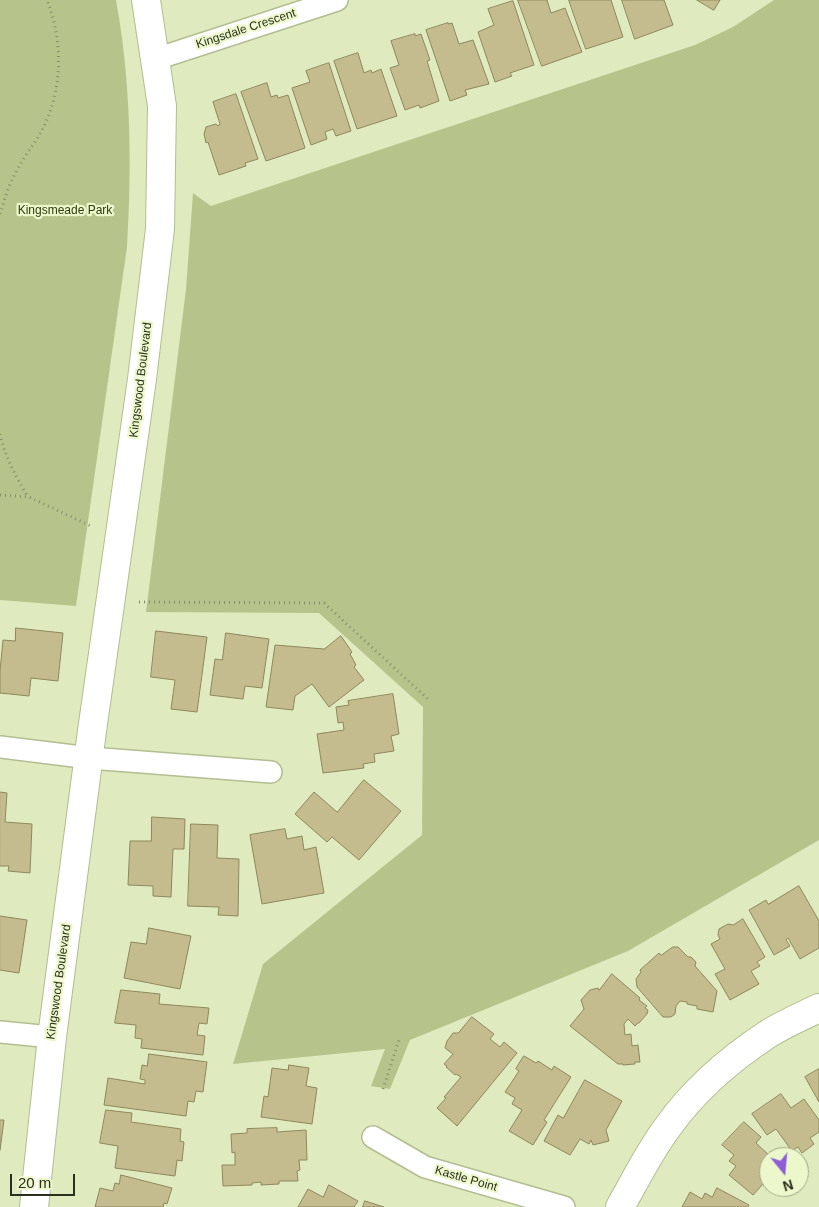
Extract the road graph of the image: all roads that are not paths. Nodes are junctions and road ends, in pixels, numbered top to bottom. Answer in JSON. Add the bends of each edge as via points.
{"nodes":[{"id":1,"x":146,"y":0,"type":"edge"},
{"id":2,"x":337,"y":0,"type":"edge"},
{"id":3,"x":156,"y":59,"type":"junction"},
{"id":4,"x":0,"y":747,"type":"edge"},
{"id":5,"x":90,"y":758,"type":"junction"},
{"id":6,"x":271,"y":772,"type":"dead end"},
{"id":7,"x":819,"y":1008,"type":"edge"},
{"id":8,"x":0,"y":1032,"type":"edge"},
{"id":9,"x":52,"y":1037,"type":"junction"},
{"id":10,"x":373,"y":1137,"type":"dead end"},
{"id":11,"x":34,"y":1207,"type":"edge"},
{"id":12,"x":564,"y":1207,"type":"edge"},
{"id":13,"x":620,"y":1207,"type":"edge"}],
"edges":[{"from":1,"to":3,"type":"street","name":"Kingswood Boulevard"},
{"from":2,"to":3,"type":"street","name":"Kingsdale Crescent"},
{"from":3,"to":5,"type":"street","name":"Kingswood Boulevard","via":[[162,106],[160,229]]},
{"from":4,"to":5,"type":"street"},
{"from":5,"to":6,"type":"street"},
{"from":5,"to":9,"type":"street","name":"Kingswood Boulevard"},
{"from":7,"to":13,"type":"street","via":[[769,1034],[714,1076],[666,1128]]},
{"from":8,"to":9,"type":"street"},
{"from":9,"to":11,"type":"street","name":"Kingswood Boulevard"},
{"from":10,"to":12,"type":"street","name":"Kastle Point","via":[[425,1167]]}]}
